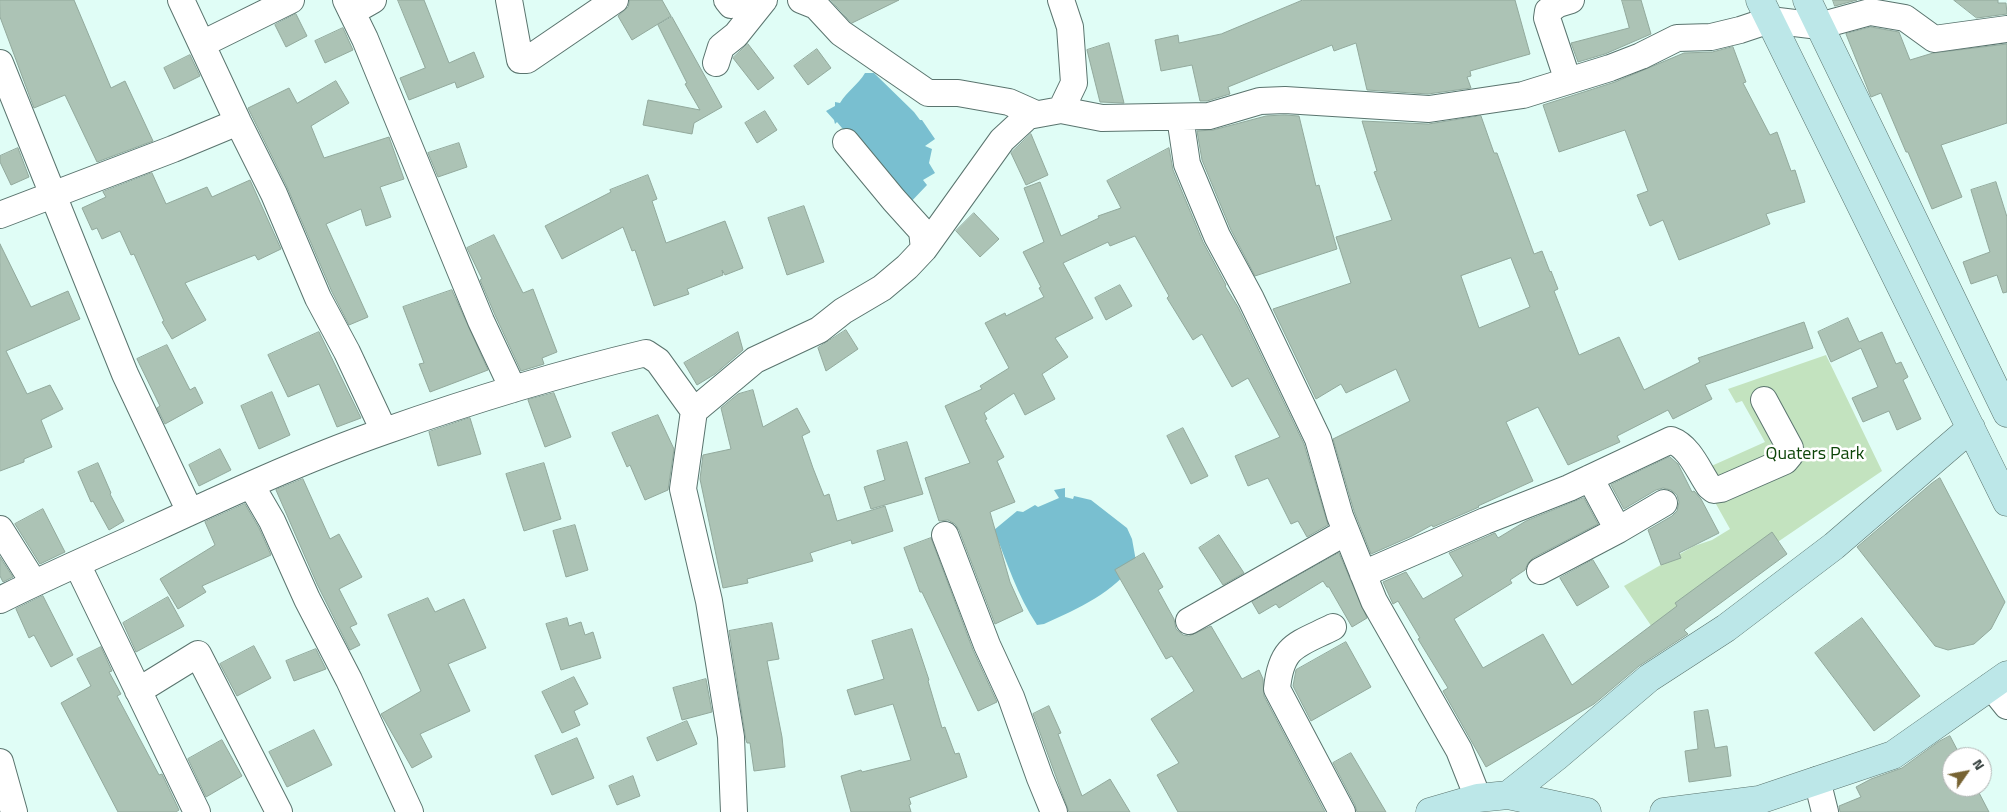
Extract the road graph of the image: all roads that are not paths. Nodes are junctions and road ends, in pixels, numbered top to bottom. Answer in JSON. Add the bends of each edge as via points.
{"nodes":[{"id":1,"x":181,"y":0,"type":"edge"},
{"id":2,"x":291,"y":0,"type":"edge"},
{"id":3,"x":509,"y":0,"type":"edge"},
{"id":4,"x":615,"y":0,"type":"edge"},
{"id":5,"x":727,"y":0,"type":"edge"},
{"id":6,"x":764,"y":0,"type":"edge"},
{"id":7,"x":801,"y":0,"type":"edge"},
{"id":8,"x":1061,"y":0,"type":"edge"},
{"id":9,"x":1571,"y":0,"type":"edge"},
{"id":10,"x":1807,"y":0,"type":"edge"},
{"id":11,"x":357,"y":4,"type":"edge"},
{"id":12,"x":1765,"y":10,"type":"edge"},
{"id":13,"x":1819,"y":26,"type":"junction"},
{"id":14,"x":2007,"y":28,"type":"edge"},
{"id":15,"x":202,"y":44,"type":"junction"},
{"id":16,"x":0,"y":63,"type":"edge"},
{"id":17,"x":716,"y":63,"type":"dead end"},
{"id":18,"x":1568,"y":81,"type":"junction"},
{"id":19,"x":1049,"y":112,"type":"junction"},
{"id":20,"x":1180,"y":117,"type":"junction"},
{"id":21,"x":238,"y":122,"type":"junction"},
{"id":22,"x":846,"y":142,"type":"dead end"},
{"id":23,"x":53,"y":195,"type":"junction"},
{"id":24,"x":0,"y":215,"type":"edge"},
{"id":25,"x":924,"y":249,"type":"junction"},
{"id":26,"x":513,"y":390,"type":"junction"},
{"id":27,"x":1764,"y":400,"type":"dead end"},
{"id":28,"x":694,"y":410,"type":"junction"},
{"id":29,"x":2007,"y":411,"type":"edge"},
{"id":30,"x":1971,"y":428,"type":"junction"},
{"id":31,"x":384,"y":431,"type":"junction"},
{"id":32,"x":1590,"y":478,"type":"junction"},
{"id":33,"x":251,"y":485,"type":"junction"},
{"id":34,"x":2007,"y":502,"type":"edge"},
{"id":35,"x":1664,"y":503,"type":"dead end"},
{"id":36,"x":190,"y":512,"type":"junction"},
{"id":37,"x":0,"y":529,"type":"edge"},
{"id":38,"x":1618,"y":530,"type":"junction"},
{"id":39,"x":1346,"y":532,"type":"junction"},
{"id":40,"x":945,"y":534,"type":"dead end"},
{"id":41,"x":77,"y":564,"type":"junction"},
{"id":42,"x":1540,"y":571,"type":"dead end"},
{"id":43,"x":1363,"y":574,"type":"junction"},
{"id":44,"x":34,"y":583,"type":"junction"},
{"id":45,"x":0,"y":600,"type":"edge"},
{"id":46,"x":1189,"y":622,"type":"dead end"},
{"id":47,"x":1333,"y":627,"type":"dead end"},
{"id":48,"x":2002,"y":689,"type":"edge"},
{"id":49,"x":138,"y":692,"type":"junction"},
{"id":50,"x":0,"y":762,"type":"edge"},
{"id":51,"x":1817,"y":780,"type":"junction"},
{"id":52,"x":1508,"y":795,"type":"junction"},
{"id":53,"x":1478,"y":798,"type":"junction"},
{"id":54,"x":14,"y":812,"type":"edge"},
{"id":55,"x":197,"y":812,"type":"edge"},
{"id":56,"x":279,"y":812,"type":"edge"},
{"id":57,"x":410,"y":812,"type":"edge"},
{"id":58,"x":734,"y":812,"type":"edge"},
{"id":59,"x":1054,"y":812,"type":"edge"},
{"id":60,"x":1342,"y":812,"type":"edge"},
{"id":61,"x":1430,"y":812,"type":"edge"},
{"id":62,"x":1587,"y":812,"type":"edge"},
{"id":63,"x":1664,"y":812,"type":"edge"},
{"id":64,"x":1825,"y":812,"type":"edge"}],
"edges":[{"from":1,"to":15,"type":"street"},
{"from":2,"to":15,"type":"street"},
{"from":3,"to":4,"type":"street","via":[[520,60],[527,60]]},
{"from":5,"to":6,"type":"street","via":[[731,6]]},
{"from":6,"to":17,"type":"street","via":[[736,35],[721,47]]},
{"from":7,"to":19,"type":"street","via":[[816,6],[841,33],[928,93],[958,93]]},
{"from":8,"to":19,"type":"street","via":[[1070,27],[1074,83]]},
{"from":9,"to":18,"type":"street","via":[[1548,11],[1547,18]]},
{"from":10,"to":13,"type":"street"},
{"from":11,"to":26,"type":"street","via":[[365,39],[481,321]]},
{"from":12,"to":13,"type":"street"},
{"from":12,"to":18,"type":"street","via":[[1740,30],[1710,37],[1677,38],[1641,56]]},
{"from":12,"to":30,"type":"street"},
{"from":13,"to":14,"type":"street","via":[[1870,12],[1905,18],[1934,39]]},
{"from":13,"to":29,"type":"street"},
{"from":15,"to":21,"type":"street"},
{"from":16,"to":23,"type":"street"},
{"from":18,"to":20,"type":"street","via":[[1523,95],[1429,109],[1285,100],[1260,101],[1209,116]]},
{"from":19,"to":20,"type":"street","via":[[1102,118]]},
{"from":19,"to":25,"type":"street","via":[[1028,116],[1002,140]]},
{"from":20,"to":39,"type":"street","via":[[1187,164],[1217,236],[1318,438]]},
{"from":21,"to":23,"type":"street"},
{"from":21,"to":31,"type":"street","via":[[274,194],[318,298]]},
{"from":22,"to":25,"type":"street","via":[[922,231]]},
{"from":23,"to":24,"type":"street"},
{"from":23,"to":36,"type":"street","via":[[125,374]]},
{"from":25,"to":28,"type":"street","via":[[882,288],[819,330],[755,360]]},
{"from":26,"to":28,"type":"street","via":[[646,353],[658,361]]},
{"from":26,"to":31,"type":"street"},
{"from":27,"to":32,"type":"street","via":[[1790,448],[1790,455],[1785,461],[1714,490],[1686,450],[1671,440]]},
{"from":28,"to":58,"type":"street","via":[[683,489],[709,601],[729,727]]},
{"from":30,"to":34,"type":"street"},
{"from":30,"to":52,"type":"street","via":[[1834,546],[1726,628],[1648,678]]},
{"from":31,"to":33,"type":"street"},
{"from":32,"to":38,"type":"street"},
{"from":32,"to":43,"type":"street"},
{"from":33,"to":36,"type":"street"},
{"from":33,"to":57,"type":"street","via":[[272,521]]},
{"from":35,"to":38,"type":"street"},
{"from":36,"to":41,"type":"street"},
{"from":37,"to":44,"type":"street"},
{"from":38,"to":42,"type":"street"},
{"from":39,"to":43,"type":"street"},
{"from":39,"to":46,"type":"street"},
{"from":40,"to":59,"type":"street"},
{"from":41,"to":44,"type":"street"},
{"from":41,"to":49,"type":"street"},
{"from":43,"to":53,"type":"street","via":[[1374,601],[1459,750]]},
{"from":44,"to":45,"type":"street"},
{"from":47,"to":60,"type":"street","via":[[1296,645],[1284,657],[1278,689]]},
{"from":48,"to":51,"type":"street","via":[[1893,754]]},
{"from":49,"to":55,"type":"street"},
{"from":49,"to":56,"type":"street","via":[[198,654]]},
{"from":50,"to":54,"type":"street"},
{"from":51,"to":63,"type":"street","via":[[1759,800]]},
{"from":51,"to":64,"type":"street"},
{"from":52,"to":53,"type":"street"},
{"from":52,"to":62,"type":"street"},
{"from":53,"to":61,"type":"street"}]}
